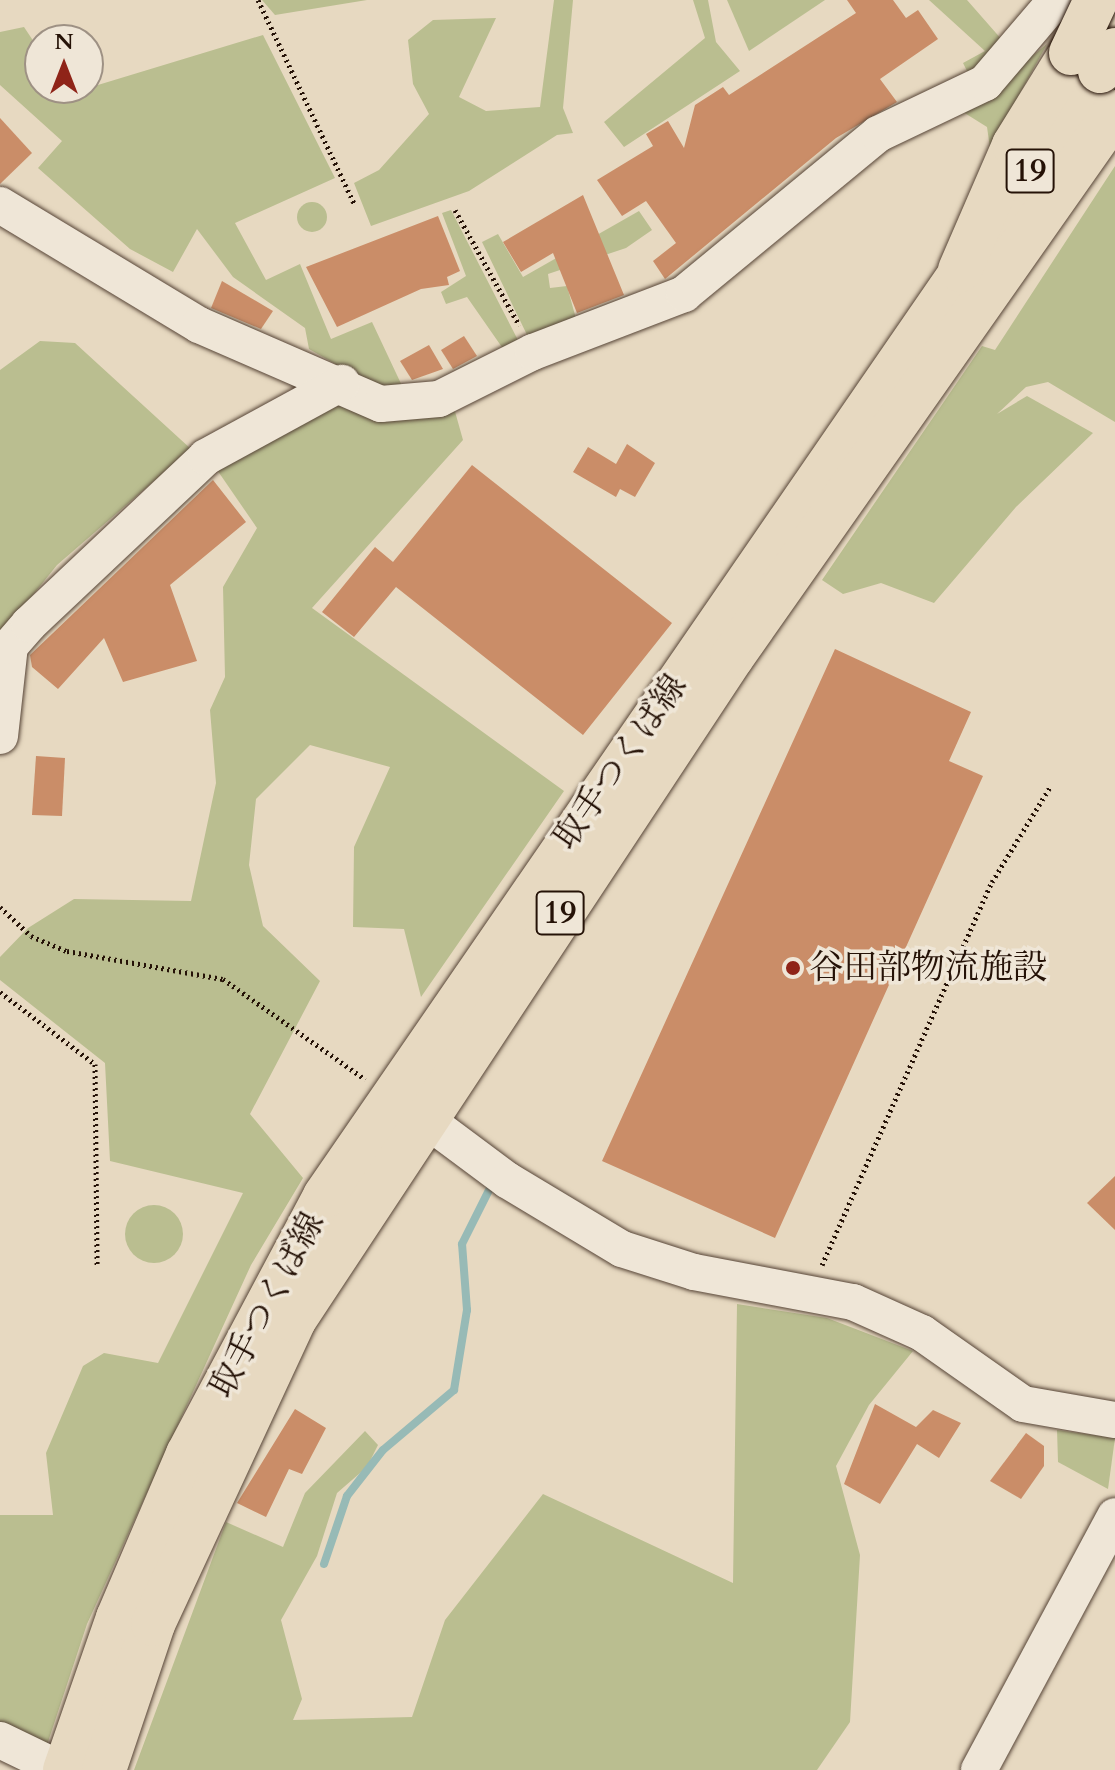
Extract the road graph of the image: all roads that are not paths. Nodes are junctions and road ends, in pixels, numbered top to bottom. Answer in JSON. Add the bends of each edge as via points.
{"nodes":[{"id":1,"x":1096,"y":0,"type":"edge"},
{"id":2,"x":1053,"y":5,"type":"edge"},
{"id":3,"x":1100,"y":58,"type":"edge"},
{"id":4,"x":1115,"y":112,"type":"edge"},
{"id":5,"x":0,"y":205,"type":"edge"},
{"id":6,"x":342,"y":383,"type":"junction"},
{"id":7,"x":0,"y":736,"type":"edge"},
{"id":8,"x":406,"y":1105,"type":"junction"},
{"id":9,"x":1115,"y":1420,"type":"edge"},
{"id":10,"x":1115,"y":1516,"type":"edge"},
{"id":11,"x":0,"y":1740,"type":"edge"},
{"id":12,"x":63,"y":1770,"type":"edge"},
{"id":13,"x":104,"y":1770,"type":"edge"},
{"id":14,"x":979,"y":1770,"type":"edge"}],
"edges":[{"from":1,"to":3,"type":"main road","name":"取手つくば線","bridge":true},
{"from":2,"to":3,"type":"street"},
{"from":2,"to":6,"type":"street","via":[[985,83],[878,134],[684,294],[533,352],[439,399],[381,404]]},
{"from":3,"to":8,"type":"main road","name":"取手つくば線","number":"19","via":[[1014,145],[960,270]]},
{"from":4,"to":8,"type":"main road","name":"取手つくば線","number":"19","via":[[732,657]]},
{"from":5,"to":6,"type":"street","via":[[199,325]]},
{"from":6,"to":7,"type":"street","via":[[206,457],[29,624],[10,646]]},
{"from":8,"to":9,"type":"street","via":[[507,1180],[622,1249],[694,1272],[811,1289],[922,1333],[1023,1404]]},
{"from":8,"to":12,"type":"main road","name":"取手つくば線","number":"19","via":[[263,1305],[188,1454],[118,1618]]},
{"from":8,"to":13,"type":"main road","name":"取手つくば線","number":"19","via":[[221,1467],[153,1624]]},
{"from":10,"to":14,"type":"street"},
{"from":11,"to":12,"type":"street"}]}
